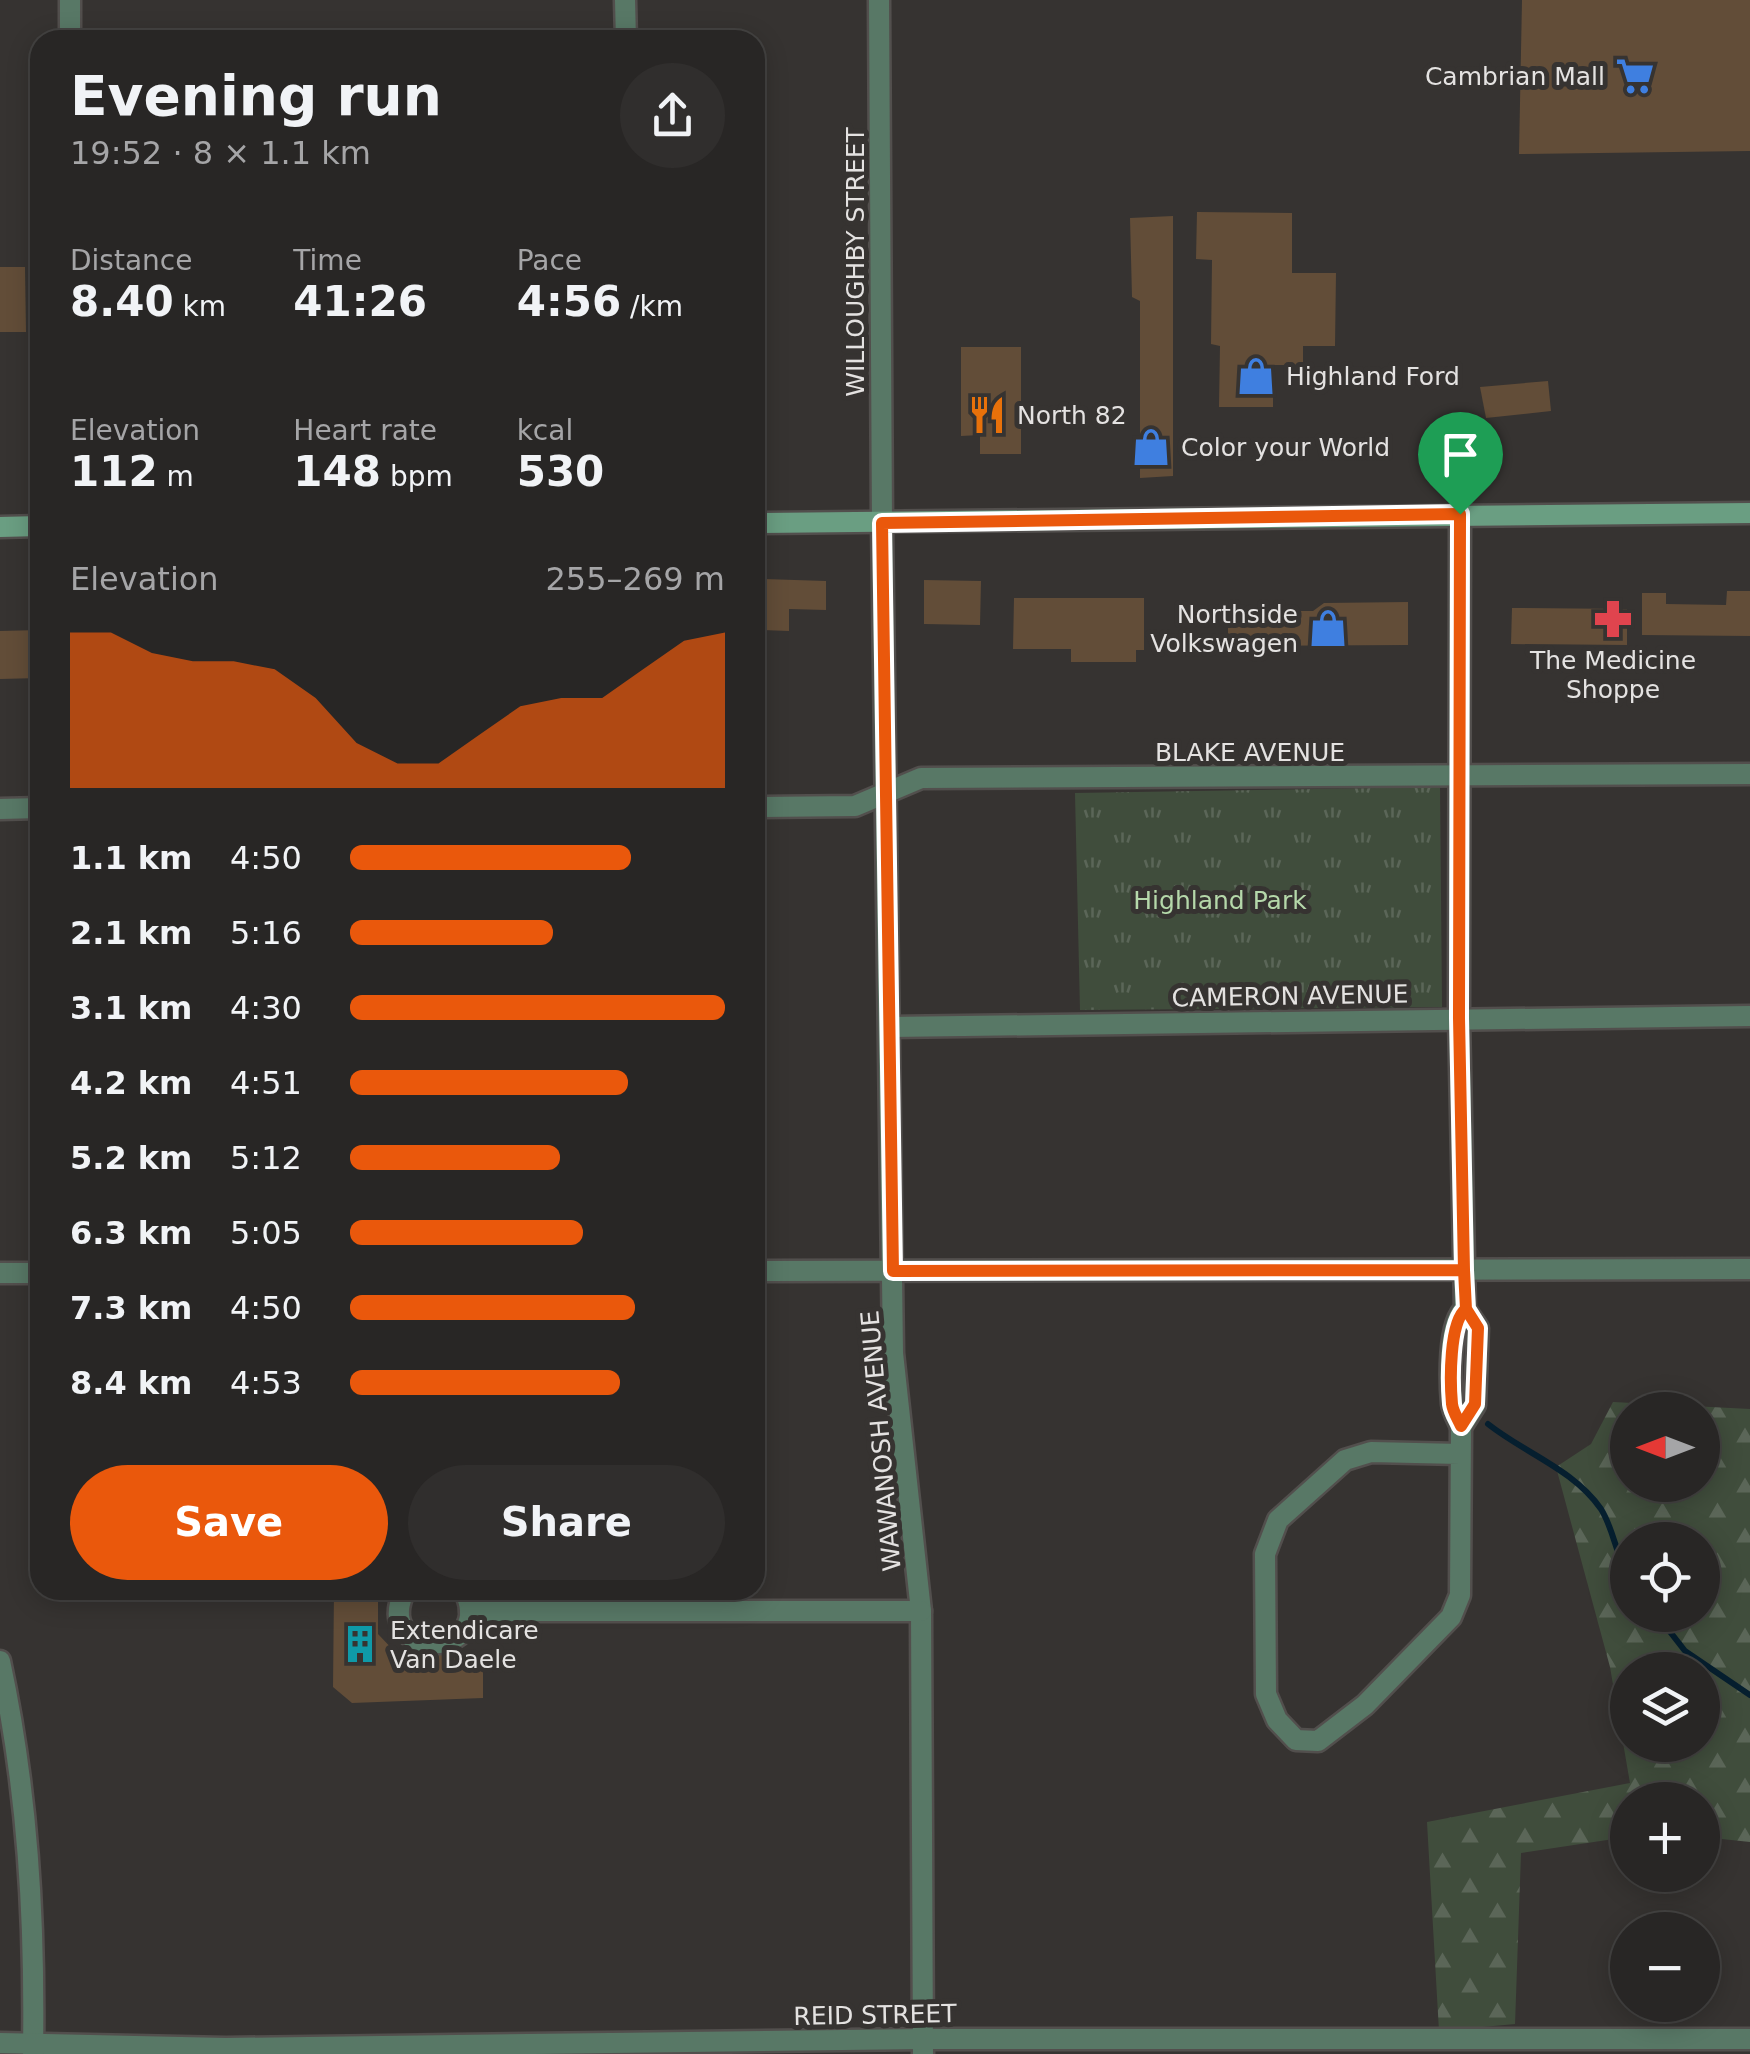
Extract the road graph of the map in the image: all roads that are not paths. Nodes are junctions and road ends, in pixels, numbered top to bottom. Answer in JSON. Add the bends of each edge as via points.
{"nodes":[{"id":1,"x":70,"y":0,"type":"edge"},
{"id":2,"x":626,"y":0,"type":"edge"},
{"id":3,"x":879,"y":0,"type":"edge"},
{"id":4,"x":70,"y":30,"type":"edge"},
{"id":5,"x":626,"y":30,"type":"edge"},
{"id":6,"x":1750,"y":513,"type":"edge"},
{"id":7,"x":1460,"y":514,"type":"junction"},
{"id":8,"x":765,"y":523,"type":"edge"},
{"id":9,"x":882,"y":523,"type":"junction"},
{"id":10,"x":30,"y":526,"type":"edge"},
{"id":11,"x":0,"y":527,"type":"edge"},
{"id":12,"x":1750,"y":774,"type":"edge"},
{"id":13,"x":1461,"y":776,"type":"junction"},
{"id":14,"x":886,"y":793,"type":"junction"},
{"id":15,"x":765,"y":807,"type":"edge"},
{"id":16,"x":30,"y":808,"type":"edge"},
{"id":17,"x":0,"y":809,"type":"edge"},
{"id":18,"x":1750,"y":1016,"type":"edge"},
{"id":19,"x":1459,"y":1018,"type":"junction"},
{"id":20,"x":890,"y":1027,"type":"junction"},
{"id":21,"x":1750,"y":1269,"type":"edge"},
{"id":22,"x":1464,"y":1270,"type":"junction"},
{"id":23,"x":765,"y":1271,"type":"edge"},
{"id":24,"x":893,"y":1271,"type":"junction"},
{"id":25,"x":0,"y":1273,"type":"edge"},
{"id":26,"x":30,"y":1273,"type":"edge"},
{"id":27,"x":1460,"y":1454,"type":"junction"},
{"id":28,"x":402,"y":1600,"type":"edge"},
{"id":29,"x":467,"y":1600,"type":"edge"},
{"id":30,"x":470,"y":1611,"type":"junction"},
{"id":31,"x":921,"y":1611,"type":"junction"},
{"id":32,"x":0,"y":1661,"type":"edge"},
{"id":33,"x":1750,"y":2039,"type":"edge"},
{"id":34,"x":0,"y":2043,"type":"edge"},
{"id":35,"x":923,"y":2047,"type":"edge"},
{"id":36,"x":33,"y":2048,"type":"edge"}],
"edges":[{"from":1,"to":4,"type":"street"},
{"from":2,"to":5,"type":"street"},
{"from":3,"to":9,"type":"street","name":"WILLOUGHBY STREET"},
{"from":6,"to":7,"type":"main road"},
{"from":7,"to":9,"type":"main road"},
{"from":7,"to":13,"type":"street"},
{"from":8,"to":9,"type":"main road"},
{"from":9,"to":14,"type":"street","name":"WAWANOSH AVENUE"},
{"from":10,"to":11,"type":"main road"},
{"from":12,"to":13,"type":"street","name":"BLAKE AVENUE"},
{"from":13,"to":14,"type":"street","name":"BLAKE AVENUE","via":[[921,778]]},
{"from":13,"to":19,"type":"street"},
{"from":14,"to":15,"type":"street","name":"BLAKE AVENUE","via":[[855,806]]},
{"from":14,"to":20,"type":"street","name":"WAWANOSH AVENUE"},
{"from":16,"to":17,"type":"street"},
{"from":18,"to":19,"type":"street","name":"CAMERON AVENUE"},
{"from":19,"to":20,"type":"street","name":"CAMERON AVENUE"},
{"from":19,"to":22,"type":"street"},
{"from":20,"to":24,"type":"street","name":"WAWANOSH AVENUE"},
{"from":21,"to":22,"type":"street"},
{"from":22,"to":24,"type":"street"},
{"from":22,"to":27,"type":"street","via":[[1466,1309],[1454,1327],[1452,1407],[1461,1426]]},
{"from":23,"to":24,"type":"street"},
{"from":24,"to":31,"type":"street","name":"WAWANOSH AVENUE","via":[[893,1354]]},
{"from":25,"to":26,"type":"street"},
{"from":27,"to":27,"type":"street","via":[[1371,1452],[1345,1460],[1278,1520],[1265,1554],[1266,1694],[1276,1720],[1296,1740],[1318,1741],[1365,1705],[1451,1617],[1460,1595]]},
{"from":28,"to":30,"type":"street","via":[[399,1614],[419,1642],[452,1640]]},
{"from":29,"to":30,"type":"street"},
{"from":30,"to":31,"type":"street"},
{"from":31,"to":35,"type":"street","name":"WAWANOSH AVENUE"},
{"from":32,"to":36,"type":"street","via":[[28,1834]]},
{"from":33,"to":35,"type":"street","name":"REID STREET"},
{"from":34,"to":36,"type":"street","name":"REID STREET"},
{"from":35,"to":36,"type":"street","name":"REID STREET"}]}
